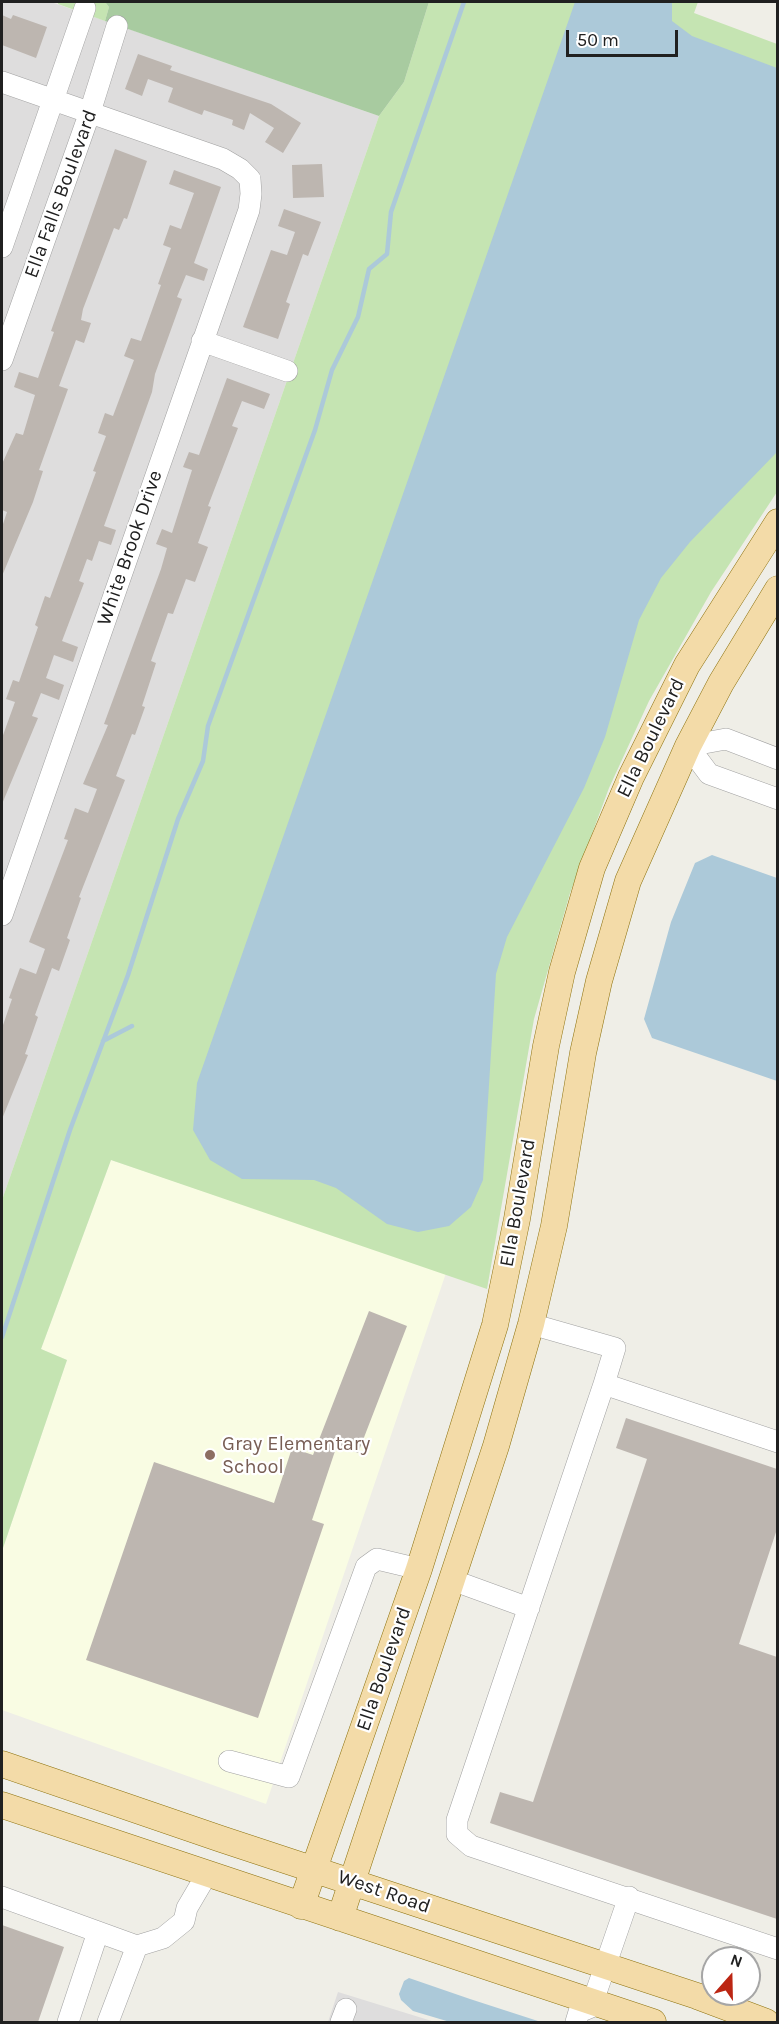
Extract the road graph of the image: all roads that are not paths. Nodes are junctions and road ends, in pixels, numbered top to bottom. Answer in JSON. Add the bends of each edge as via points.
{"nodes":[{"id":1,"x":85,"y":8,"type":"dead end"},
{"id":2,"x":117,"y":26,"type":"dead end"},
{"id":3,"x":2,"y":82,"type":"edge"},
{"id":4,"x":54,"y":100,"type":"junction"},
{"id":5,"x":90,"y":112,"type":"junction"},
{"id":6,"x":2,"y":247,"type":"edge"},
{"id":7,"x":202,"y":340,"type":"junction"},
{"id":8,"x":2,"y":360,"type":"edge"},
{"id":9,"x":286,"y":371,"type":"dead end"},
{"id":10,"x":777,"y":522,"type":"edge"},
{"id":11,"x":777,"y":589,"type":"edge"},
{"id":12,"x":654,"y":730,"type":"junction"},
{"id":13,"x":688,"y":746,"type":"junction"},
{"id":14,"x":777,"y":759,"type":"edge"},
{"id":15,"x":777,"y":799,"type":"edge"},
{"id":16,"x":2,"y":915,"type":"edge"},
{"id":17,"x":496,"y":1319,"type":"junction"},
{"id":18,"x":531,"y":1324,"type":"junction"},
{"id":19,"x":604,"y":1384,"type":"junction"},
{"id":20,"x":777,"y":1442,"type":"edge"},
{"id":21,"x":419,"y":1569,"type":"junction"},
{"id":22,"x":452,"y":1580,"type":"junction"},
{"id":23,"x":529,"y":1608,"type":"junction"},
{"id":24,"x":229,"y":1761,"type":"dead end"},
{"id":25,"x":2,"y":1764,"type":"edge"},
{"id":26,"x":2,"y":1805,"type":"edge"},
{"id":27,"x":314,"y":1868,"type":"junction"},
{"id":28,"x":207,"y":1874,"type":"junction"},
{"id":29,"x":352,"y":1882,"type":"junction"},
{"id":30,"x":2,"y":1897,"type":"edge"},
{"id":31,"x":629,"y":1897,"type":"junction"},
{"id":32,"x":301,"y":1906,"type":"junction"},
{"id":33,"x":340,"y":1918,"type":"junction"},
{"id":34,"x":98,"y":1932,"type":"junction"},
{"id":35,"x":143,"y":1943,"type":"junction"},
{"id":36,"x":777,"y":1949,"type":"edge"},
{"id":37,"x":605,"y":1965,"type":"junction"},
{"id":38,"x":593,"y":2011,"type":"edge"},
{"id":39,"x":68,"y":2022,"type":"edge"},
{"id":40,"x":108,"y":2022,"type":"edge"},
{"id":41,"x":576,"y":2022,"type":"edge"},
{"id":42,"x":653,"y":2022,"type":"edge"},
{"id":43,"x":766,"y":2022,"type":"edge"}],
"edges":[{"from":1,"to":4,"type":"street","name":"Ella Falls Boulevard"},
{"from":2,"to":5,"type":"street","name":"Ella Falls Boulevard"},
{"from":3,"to":4,"type":"street"},
{"from":4,"to":5,"type":"street"},
{"from":4,"to":6,"type":"street","name":"Ella Falls Boulevard"},
{"from":5,"to":7,"type":"street","name":"White Brook Drive","via":[[223,159],[250,179],[249,210]]},
{"from":5,"to":8,"type":"street","name":"Ella Falls Boulevard"},
{"from":7,"to":9,"type":"street"},
{"from":7,"to":16,"type":"street","name":"White Brook Drive"},
{"from":10,"to":12,"type":"main road","name":"Ella Boulevard","via":[[719,610]]},
{"from":11,"to":13,"type":"main road","name":"Ella Boulevard"},
{"from":12,"to":13,"type":"main road"},
{"from":12,"to":17,"type":"main road","name":"Ella Boulevard","via":[[610,824],[577,915],[546,1046]]},
{"from":13,"to":14,"type":"street","via":[[726,739]]},
{"from":13,"to":15,"type":"street","via":[[709,774]]},
{"from":13,"to":18,"type":"main road","name":"Ella Boulevard","via":[[645,839],[614,926],[583,1053],[554,1226]]},
{"from":17,"to":18,"type":"main road"},
{"from":17,"to":21,"type":"main road","name":"Ella Boulevard"},
{"from":18,"to":19,"type":"street","via":[[615,1348]]},
{"from":18,"to":22,"type":"main road","name":"Ella Boulevard"},
{"from":19,"to":20,"type":"street"},
{"from":19,"to":23,"type":"street"},
{"from":21,"to":22,"type":"main road"},
{"from":21,"to":24,"type":"street","via":[[377,1559],[366,1567],[289,1777]]},
{"from":21,"to":27,"type":"main road","name":"Ella Boulevard"},
{"from":22,"to":23,"type":"street"},
{"from":22,"to":29,"type":"main road","name":"Ella Boulevard"},
{"from":23,"to":31,"type":"street","via":[[457,1820],[457,1834],[471,1846]]},
{"from":25,"to":27,"type":"main road","name":"West Road"},
{"from":26,"to":28,"type":"main road","name":"West Road"},
{"from":27,"to":29,"type":"main road","name":"West Road"},
{"from":27,"to":32,"type":"main road","name":"Ella Boulevard"},
{"from":28,"to":32,"type":"main road","name":"West Road"},
{"from":28,"to":35,"type":"street","via":[[187,1908],[175,1911]]},
{"from":29,"to":33,"type":"main road","name":"Ella Boulevard"},
{"from":29,"to":37,"type":"main road","name":"West Road"},
{"from":30,"to":34,"type":"street"},
{"from":31,"to":36,"type":"street"},
{"from":31,"to":37,"type":"street"},
{"from":32,"to":33,"type":"main road","name":"West Road"},
{"from":33,"to":38,"type":"main road","name":"West Road"},
{"from":34,"to":35,"type":"street"},
{"from":34,"to":39,"type":"street"},
{"from":35,"to":40,"type":"street"},
{"from":37,"to":38,"type":"street"},
{"from":37,"to":43,"type":"main road","name":"West Road"},
{"from":38,"to":41,"type":"street","via":[[579,2012]]},
{"from":38,"to":42,"type":"main road","name":"West Road"}]}
